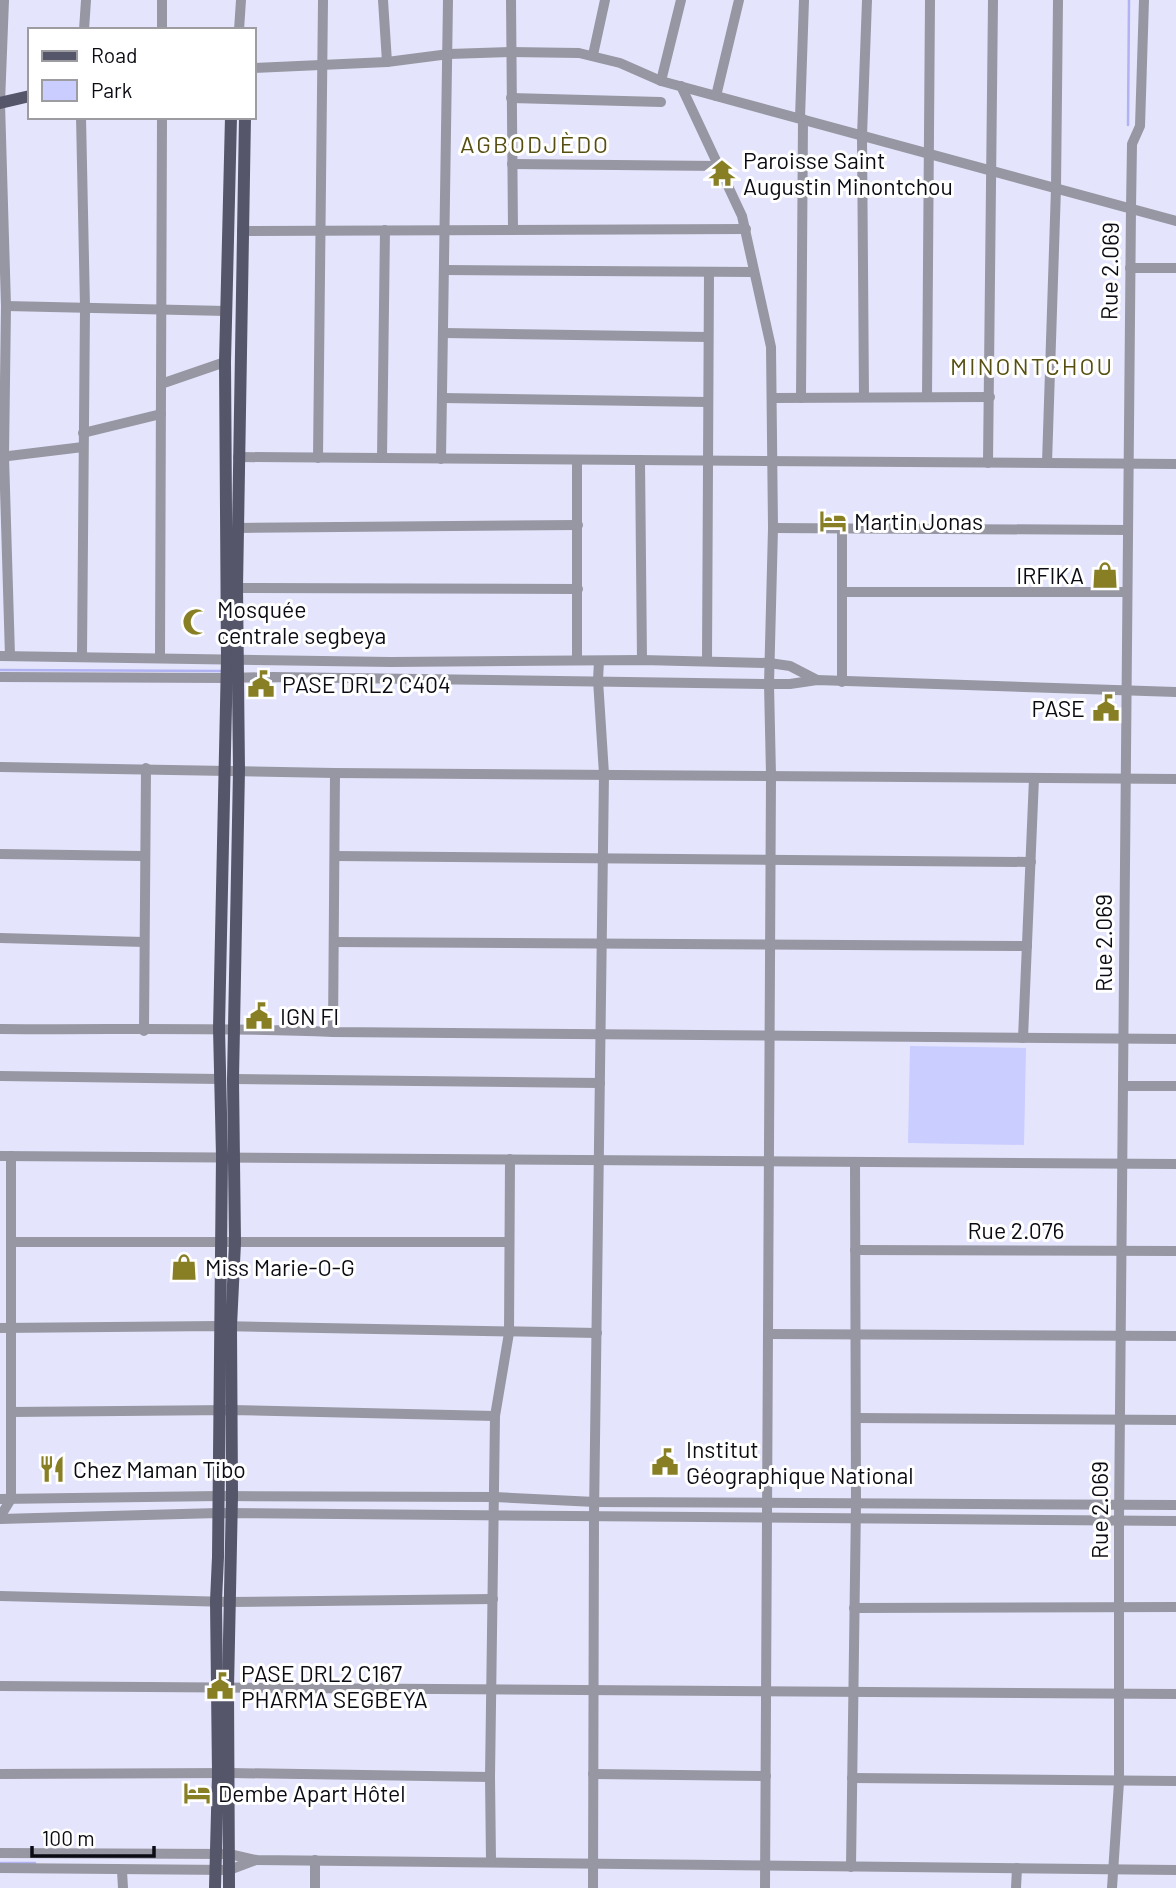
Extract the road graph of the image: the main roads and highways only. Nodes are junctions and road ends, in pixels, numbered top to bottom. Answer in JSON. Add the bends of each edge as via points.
{"nodes":[{"id":1,"x":28,"y":96,"type":"edge"},
{"id":2,"x":0,"y":103,"type":"edge"},
{"id":3,"x":231,"y":119,"type":"edge"},
{"id":4,"x":245,"y":119,"type":"edge"},
{"id":5,"x":233,"y":659,"type":"junction"},
{"id":6,"x":233,"y":678,"type":"junction"},
{"id":7,"x":228,"y":1156,"type":"junction"},
{"id":8,"x":225,"y":1326,"type":"junction"},
{"id":9,"x":225,"y":1496,"type":"junction"},
{"id":10,"x":222,"y":1688,"type":"junction"},
{"id":11,"x":224,"y":1773,"type":"junction"},
{"id":12,"x":215,"y":1888,"type":"edge"},
{"id":13,"x":229,"y":1888,"type":"edge"}],
"edges":[{"from":1,"to":2,"type":"main road"},
{"from":3,"to":5,"type":"main road","via":[[225,362]]},
{"from":4,"to":5,"type":"main road"},
{"from":5,"to":6,"type":"main road"},
{"from":6,"to":7,"type":"main road","via":[[239,770]]},
{"from":6,"to":7,"type":"main road","via":[[224,769],[219,1028],[219,1079]]},
{"from":7,"to":8,"type":"main road","via":[[221,1241]]},
{"from":7,"to":8,"type":"main road","via":[[235,1243]]},
{"from":8,"to":9,"type":"main road"},
{"from":9,"to":10,"type":"main road","via":[[231,1514],[230,1602]]},
{"from":9,"to":10,"type":"main road","via":[[218,1513],[216,1601]]},
{"from":10,"to":11,"type":"main road"},
{"from":11,"to":12,"type":"main road"},
{"from":11,"to":13,"type":"main road"}]}
